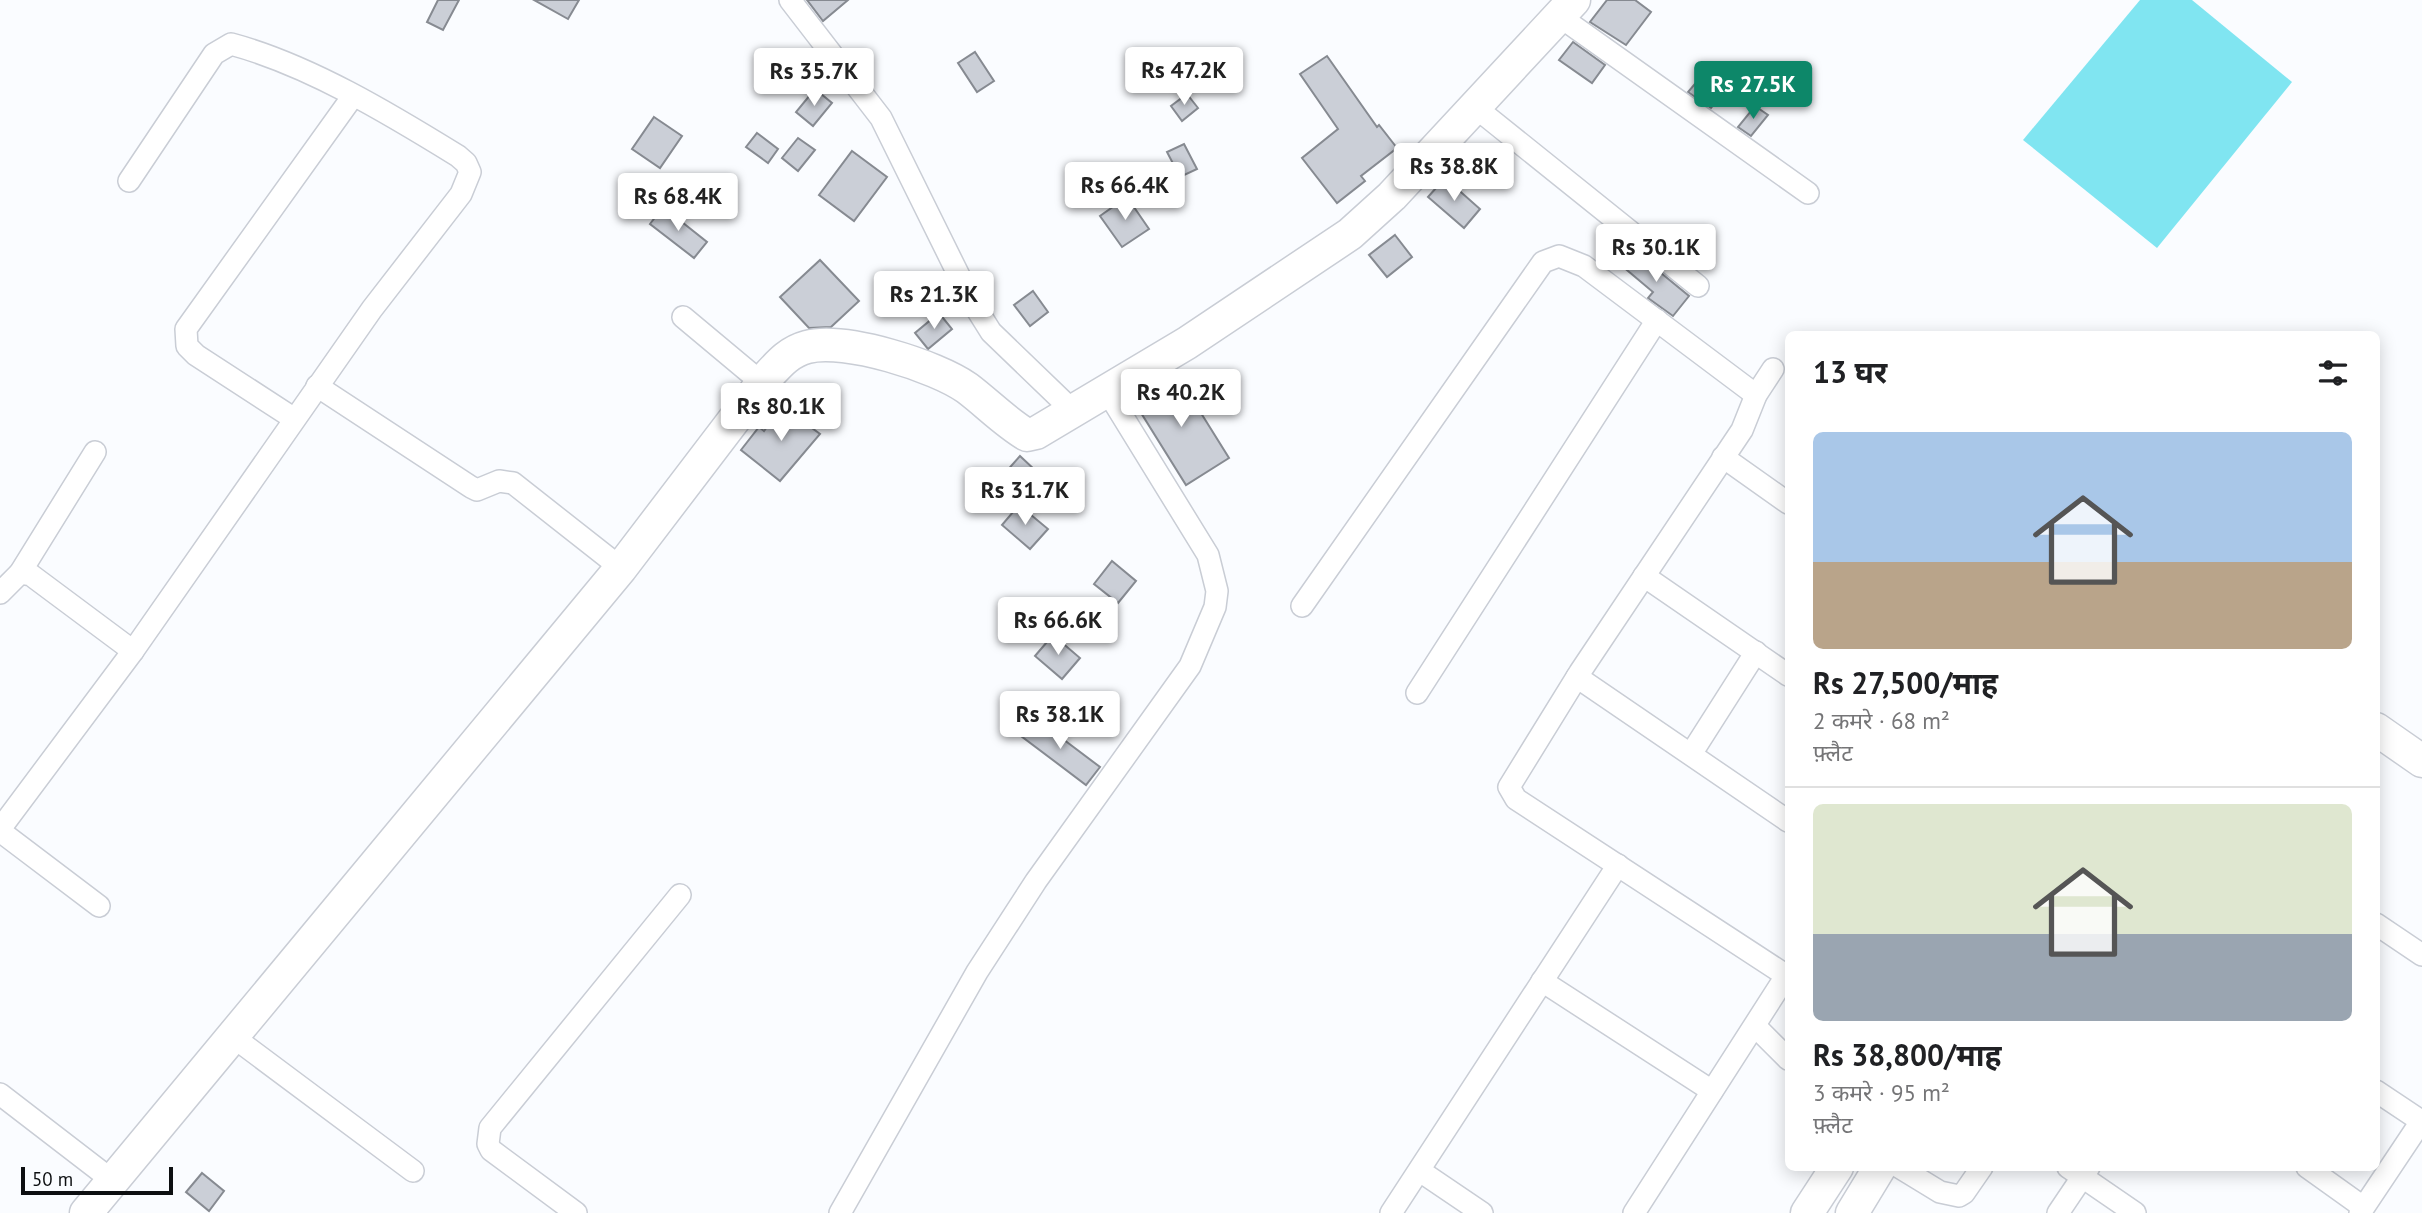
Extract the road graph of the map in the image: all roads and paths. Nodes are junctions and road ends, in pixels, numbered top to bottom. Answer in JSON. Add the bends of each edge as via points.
{"nodes":[{"id":1,"x":790,"y":0,"type":"edge"},
{"id":2,"x":1566,"y":8,"type":"edge"},
{"id":3,"x":353,"y":96,"type":"junction"},
{"id":4,"x":1475,"y":107,"type":"junction"},
{"id":5,"x":129,"y":181,"type":"dead end"},
{"id":6,"x":1808,"y":193,"type":"dead end"},
{"id":7,"x":1698,"y":286,"type":"dead end"},
{"id":8,"x":683,"y":317,"type":"dead end"},
{"id":9,"x":1657,"y":320,"type":"junction"},
{"id":10,"x":1773,"y":369,"type":"dead end"},
{"id":11,"x":762,"y":383,"type":"junction"},
{"id":12,"x":317,"y":386,"type":"junction"},
{"id":13,"x":1107,"y":391,"type":"junction"},
{"id":14,"x":1756,"y":395,"type":"junction"},
{"id":15,"x":1073,"y":411,"type":"junction"},
{"id":16,"x":293,"y":418,"type":"junction"},
{"id":17,"x":95,"y":452,"type":"dead end"},
{"id":18,"x":1723,"y":457,"type":"junction"},
{"id":19,"x":1785,"y":501,"type":"edge"},
{"id":20,"x":621,"y":568,"type":"junction"},
{"id":21,"x":20,"y":573,"type":"junction"},
{"id":22,"x":1644,"y":576,"type":"junction"},
{"id":23,"x":0,"y":593,"type":"edge"},
{"id":24,"x":1302,"y":606,"type":"dead end"},
{"id":25,"x":133,"y":651,"type":"junction"},
{"id":26,"x":1756,"y":652,"type":"junction"},
{"id":27,"x":1785,"y":673,"type":"edge"},
{"id":28,"x":1577,"y":677,"type":"junction"},
{"id":29,"x":1417,"y":693,"type":"dead end"},
{"id":30,"x":2380,"y":734,"type":"edge"},
{"id":31,"x":1691,"y":754,"type":"junction"},
{"id":32,"x":2422,"y":761,"type":"edge"},
{"id":33,"x":1785,"y":819,"type":"edge"},
{"id":34,"x":0,"y":830,"type":"edge"},
{"id":35,"x":1618,"y":865,"type":"junction"},
{"id":36,"x":680,"y":895,"type":"dead end"},
{"id":37,"x":99,"y":906,"type":"dead end"},
{"id":38,"x":2380,"y":927,"type":"edge"},
{"id":39,"x":2422,"y":956,"type":"edge"},
{"id":40,"x":1785,"y":972,"type":"edge"},
{"id":41,"x":1785,"y":979,"type":"edge"},
{"id":42,"x":1542,"y":981,"type":"junction"},
{"id":43,"x":1755,"y":1026,"type":"junction"},
{"id":44,"x":232,"y":1036,"type":"junction"},
{"id":45,"x":1785,"y":1056,"type":"edge"},
{"id":46,"x":1713,"y":1091,"type":"junction"},
{"id":47,"x":0,"y":1094,"type":"edge"},
{"id":48,"x":2380,"y":1094,"type":"edge"},
{"id":49,"x":2422,"y":1120,"type":"edge"},
{"id":50,"x":413,"y":1171,"type":"dead end"},
{"id":51,"x":1420,"y":1171,"type":"junction"},
{"id":52,"x":1834,"y":1171,"type":"edge"},
{"id":53,"x":1878,"y":1171,"type":"edge"},
{"id":54,"x":1906,"y":1171,"type":"edge"},
{"id":55,"x":1979,"y":1171,"type":"edge"},
{"id":56,"x":2079,"y":1171,"type":"edge"},
{"id":57,"x":2081,"y":1171,"type":"edge"},
{"id":58,"x":2312,"y":1171,"type":"edge"},
{"id":59,"x":113,"y":1181,"type":"junction"},
{"id":60,"x":2362,"y":1210,"type":"edge"},
{"id":61,"x":86,"y":1213,"type":"edge"},
{"id":62,"x":576,"y":1213,"type":"edge"},
{"id":63,"x":840,"y":1213,"type":"edge"},
{"id":64,"x":1391,"y":1213,"type":"edge"},
{"id":65,"x":1482,"y":1213,"type":"edge"},
{"id":66,"x":1634,"y":1213,"type":"edge"},
{"id":67,"x":1807,"y":1213,"type":"edge"},
{"id":68,"x":1852,"y":1213,"type":"edge"},
{"id":69,"x":2058,"y":1213,"type":"edge"},
{"id":70,"x":2135,"y":1213,"type":"edge"}],
"edges":[{"from":1,"to":15,"type":"street","via":[[881,118],[985,323]]},
{"from":2,"to":4,"type":"street"},
{"from":2,"to":6,"type":"street"},
{"from":3,"to":5,"type":"street","via":[[250,49],[232,44],[221,48],[160,130]]},
{"from":3,"to":12,"type":"street","via":[[458,156],[470,172],[461,194],[416,248]]},
{"from":3,"to":16,"type":"street","via":[[186,329],[187,346],[196,355]]},
{"from":4,"to":7,"type":"street"},
{"from":4,"to":13,"type":"street","via":[[1350,234]]},
{"from":8,"to":11,"type":"street"},
{"from":9,"to":14,"type":"street"},
{"from":9,"to":24,"type":"street","via":[[1584,266],[1559,256],[1543,262]]},
{"from":9,"to":29,"type":"street"},
{"from":10,"to":14,"type":"street"},
{"from":11,"to":15,"type":"street","via":[[791,353],[809,346],[832,346],[940,373],[1027,435]]},
{"from":11,"to":20,"type":"street"},
{"from":12,"to":16,"type":"street"},
{"from":12,"to":20,"type":"street","via":[[477,490],[499,481],[513,483]]},
{"from":13,"to":15,"type":"street"},
{"from":13,"to":63,"type":"street","via":[[1208,555],[1214,573],[1215,607],[1190,666],[1036,881],[977,972]]},
{"from":14,"to":18,"type":"street"},
{"from":16,"to":25,"type":"street"},
{"from":17,"to":21,"type":"street"},
{"from":18,"to":19,"type":"street"},
{"from":18,"to":22,"type":"street"},
{"from":20,"to":44,"type":"street"},
{"from":21,"to":23,"type":"street"},
{"from":21,"to":25,"type":"street","via":[[31,575]]},
{"from":22,"to":26,"type":"street"},
{"from":22,"to":28,"type":"street"},
{"from":25,"to":34,"type":"street"},
{"from":26,"to":27,"type":"street"},
{"from":26,"to":31,"type":"street"},
{"from":28,"to":31,"type":"street"},
{"from":28,"to":35,"type":"street","via":[[1508,787],[1516,799]]},
{"from":30,"to":32,"type":"street"},
{"from":31,"to":33,"type":"street"},
{"from":34,"to":37,"type":"street"},
{"from":35,"to":40,"type":"street"},
{"from":35,"to":42,"type":"street"},
{"from":36,"to":62,"type":"street","via":[[516,1095],[488,1137],[491,1150]]},
{"from":38,"to":39,"type":"street"},
{"from":41,"to":43,"type":"street"},
{"from":42,"to":46,"type":"street"},
{"from":42,"to":51,"type":"street"},
{"from":43,"to":45,"type":"street"},
{"from":43,"to":46,"type":"street"},
{"from":44,"to":50,"type":"street"},
{"from":44,"to":59,"type":"street"},
{"from":46,"to":66,"type":"street"},
{"from":47,"to":59,"type":"street"},
{"from":48,"to":49,"type":"street"},
{"from":49,"to":60,"type":"street"},
{"from":51,"to":64,"type":"street"},
{"from":51,"to":65,"type":"street"},
{"from":52,"to":67,"type":"street"},
{"from":53,"to":68,"type":"street"},
{"from":54,"to":55,"type":"street","via":[[1940,1192],[1959,1196]]},
{"from":56,"to":69,"type":"street"},
{"from":57,"to":70,"type":"street"},
{"from":58,"to":60,"type":"street"},
{"from":59,"to":61,"type":"street"}]}
